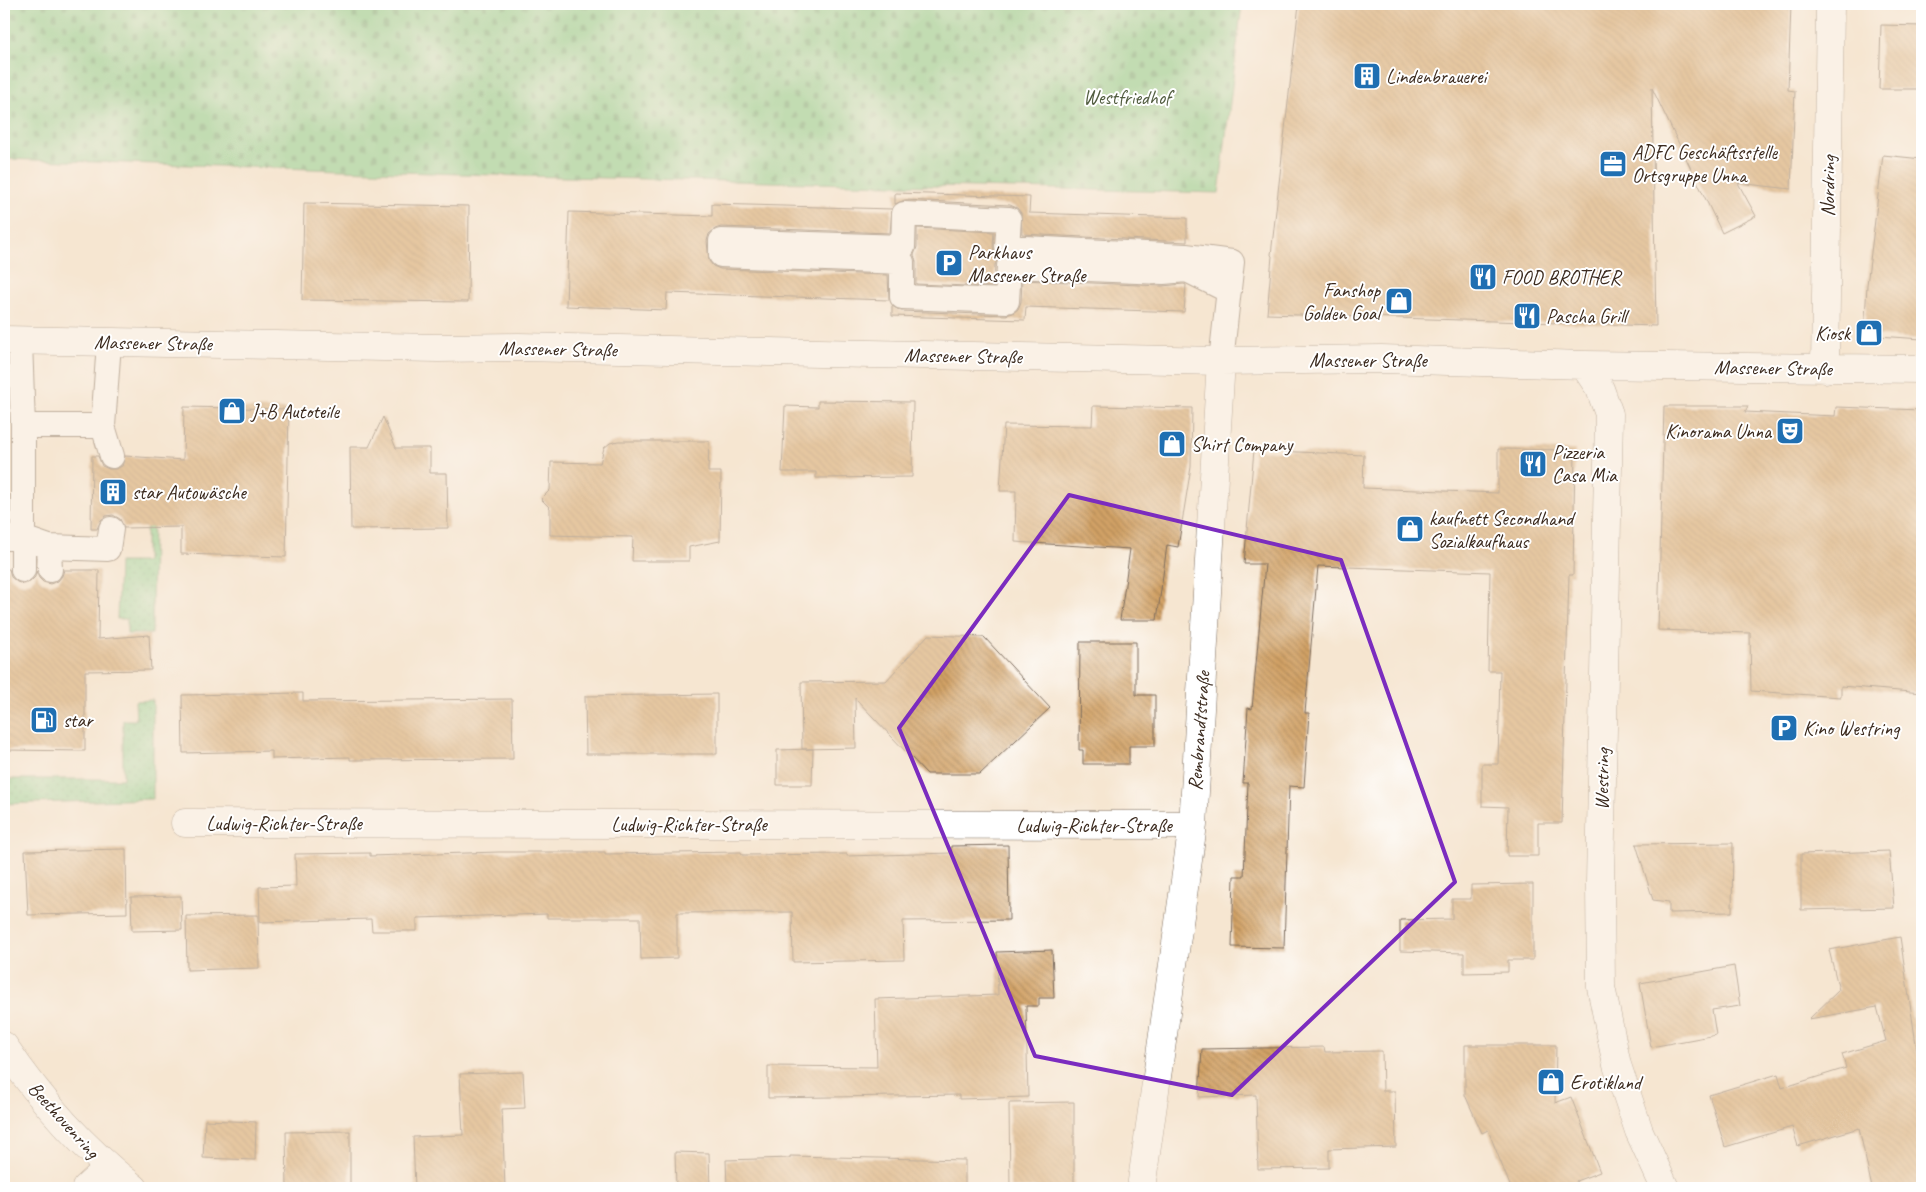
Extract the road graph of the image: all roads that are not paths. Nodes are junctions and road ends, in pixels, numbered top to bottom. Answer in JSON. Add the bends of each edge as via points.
{"nodes":[{"id":1,"x":1830,"y":4,"type":"edge"},
{"id":2,"x":1229,"y":291,"type":"junction"},
{"id":3,"x":12,"y":340,"type":"edge"},
{"id":4,"x":109,"y":343,"type":"junction"},
{"id":5,"x":1222,"y":361,"type":"junction"},
{"id":6,"x":1584,"y":365,"type":"junction"},
{"id":7,"x":1825,"y":369,"type":"junction"},
{"id":8,"x":1922,"y":369,"type":"edge"},
{"id":9,"x":23,"y":426,"type":"junction"},
{"id":10,"x":103,"y":426,"type":"junction"},
{"id":11,"x":112,"y":456,"type":"dead end"},
{"id":12,"x":111,"y":528,"type":"dead end"},
{"id":13,"x":13,"y":538,"type":"edge"},
{"id":14,"x":23,"y":570,"type":"dead end"},
{"id":15,"x":185,"y":823,"type":"dead end"},
{"id":16,"x":1193,"y":825,"type":"junction"},
{"id":17,"x":4,"y":1046,"type":"edge"},
{"id":18,"x":108,"y":1168,"type":"junction"},
{"id":19,"x":86,"y":1188,"type":"edge"},
{"id":20,"x":134,"y":1188,"type":"edge"},
{"id":21,"x":1141,"y":1188,"type":"edge"},
{"id":22,"x":1665,"y":1188,"type":"edge"}],
"edges":[{"from":1,"to":7,"type":"street","name":"Nordring"},
{"from":2,"to":2,"type":"lane","via":[[1187,270],[1163,272],[1009,266],[1007,302],[902,297],[902,262],[721,255],[721,241],[903,247],[904,214],[1009,219],[1007,247],[1186,256],[1232,262]]},
{"from":2,"to":5,"type":"lane"},
{"from":3,"to":4,"type":"street","name":"Massener Straße"},
{"from":3,"to":9,"type":"lane"},
{"from":4,"to":5,"type":"street","name":"Massener Straße","via":[[518,347]]},
{"from":4,"to":10,"type":"lane"},
{"from":5,"to":6,"type":"street","name":"Massener Straße","via":[[1381,359]]},
{"from":5,"to":16,"type":"street","name":"Rembrandtstraße"},
{"from":6,"to":7,"type":"street","name":"Massener Straße"},
{"from":6,"to":22,"type":"street","name":"Westring","via":[[1600,389],[1609,414],[1601,987],[1617,1065],[1639,1131]]},
{"from":7,"to":8,"type":"street","name":"Massener Straße"},
{"from":9,"to":10,"type":"lane"},
{"from":9,"to":13,"type":"lane"},
{"from":10,"to":11,"type":"lane"},
{"from":12,"to":13,"type":"lane","via":[[108,550],[50,558]]},
{"from":13,"to":14,"type":"lane"},
{"from":15,"to":16,"type":"street","name":"Ludwig-Richter-Straße"},
{"from":16,"to":21,"type":"street","name":"Rembrandtstraße"},
{"from":17,"to":18,"type":"street","name":"Beethovenring","via":[[58,1117]]},
{"from":18,"to":19,"type":"street"},
{"from":18,"to":20,"type":"street","name":"Beethovenring"}]}
